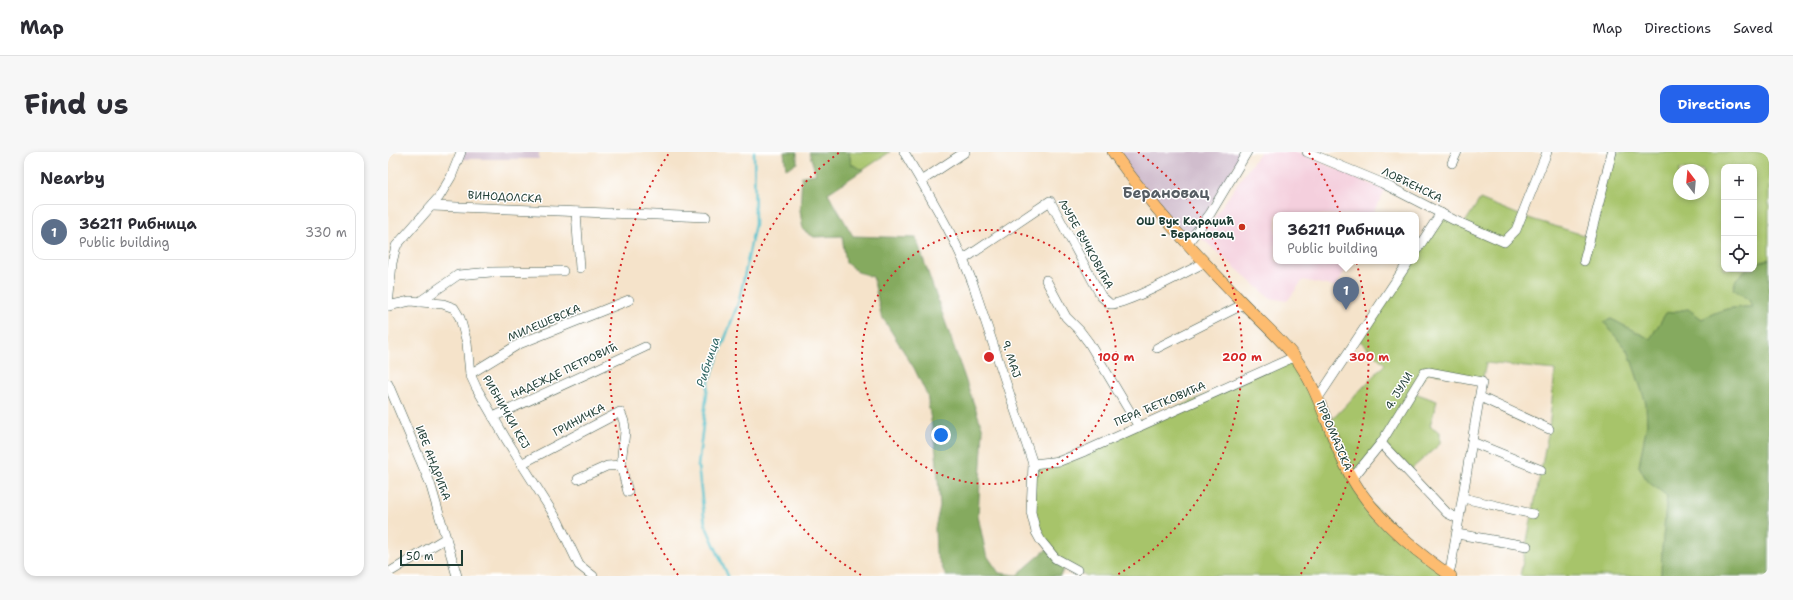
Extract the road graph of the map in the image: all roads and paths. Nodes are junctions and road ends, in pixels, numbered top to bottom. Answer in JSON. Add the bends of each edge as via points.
{"nodes":[{"id":1,"x":461,"y":152,"type":"edge"},
{"id":2,"x":904,"y":152,"type":"edge"},
{"id":3,"x":965,"y":152,"type":"edge"},
{"id":4,"x":1113,"y":152,"type":"edge"},
{"id":5,"x":1247,"y":152,"type":"edge"},
{"id":6,"x":1308,"y":152,"type":"edge"},
{"id":7,"x":1457,"y":152,"type":"edge"},
{"id":8,"x":1547,"y":152,"type":"edge"},
{"id":9,"x":1612,"y":152,"type":"edge"},
{"id":10,"x":1452,"y":163,"type":"dead end"},
{"id":11,"x":921,"y":181,"type":"junction"},
{"id":12,"x":432,"y":206,"type":"junction"},
{"id":13,"x":576,"y":212,"type":"junction"},
{"id":14,"x":1441,"y":213,"type":"junction"},
{"id":15,"x":706,"y":217,"type":"dead end"},
{"id":16,"x":1187,"y":244,"type":"junction"},
{"id":17,"x":1419,"y":246,"type":"edge"},
{"id":18,"x":964,"y":259,"type":"junction"},
{"id":19,"x":1584,"y":261,"type":"dead end"},
{"id":20,"x":1204,"y":263,"type":"junction"},
{"id":21,"x":1407,"y":264,"type":"edge"},
{"id":22,"x":580,"y":268,"type":"dead end"},
{"id":23,"x":563,"y":272,"type":"dead end"},
{"id":24,"x":1046,"y":280,"type":"dead end"},
{"id":25,"x":630,"y":300,"type":"dead end"},
{"id":26,"x":420,"y":302,"type":"junction"},
{"id":27,"x":1244,"y":304,"type":"junction"},
{"id":28,"x":388,"y":306,"type":"edge"},
{"id":29,"x":645,"y":347,"type":"dead end"},
{"id":30,"x":1157,"y":348,"type":"dead end"},
{"id":31,"x":1294,"y":357,"type":"junction"},
{"id":32,"x":470,"y":374,"type":"junction"},
{"id":33,"x":388,"y":384,"type":"edge"},
{"id":34,"x":1480,"y":397,"type":"junction"},
{"id":35,"x":1318,"y":398,"type":"junction"},
{"id":36,"x":493,"y":417,"type":"junction"},
{"id":37,"x":1138,"y":427,"type":"junction"},
{"id":38,"x":1549,"y":429,"type":"dead end"},
{"id":39,"x":1472,"y":442,"type":"junction"},
{"id":40,"x":1381,"y":443,"type":"junction"},
{"id":41,"x":521,"y":464,"type":"junction"},
{"id":42,"x":1033,"y":464,"type":"junction"},
{"id":43,"x":622,"y":465,"type":"junction"},
{"id":44,"x":1541,"y":470,"type":"dead end"},
{"id":45,"x":578,"y":479,"type":"dead end"},
{"id":46,"x":1352,"y":479,"type":"junction"},
{"id":47,"x":628,"y":492,"type":"dead end"},
{"id":48,"x":1463,"y":498,"type":"junction"},
{"id":49,"x":1533,"y":514,"type":"dead end"},
{"id":50,"x":1459,"y":519,"type":"junction"},
{"id":51,"x":1457,"y":534,"type":"junction"},
{"id":52,"x":446,"y":538,"type":"junction"},
{"id":53,"x":1527,"y":546,"type":"dead end"},
{"id":54,"x":1077,"y":570,"type":"dead end"},
{"id":55,"x":388,"y":573,"type":"edge"},
{"id":56,"x":1449,"y":575,"type":"edge"},
{"id":57,"x":457,"y":576,"type":"edge"},
{"id":58,"x":592,"y":576,"type":"edge"}],
"edges":[{"from":1,"to":12,"type":"street","via":[[451,177]]},
{"from":2,"to":11,"type":"street","name":"9. МАЈ"},
{"from":3,"to":11,"type":"street"},
{"from":4,"to":16,"type":"main road","name":"ПРВОМАЈСКА","via":[[1131,178]]},
{"from":5,"to":16,"type":"street","via":[[1210,214]]},
{"from":6,"to":14,"type":"street","name":"ЛОВЋЕНСКА","via":[[1382,183]]},
{"from":7,"to":10,"type":"street"},
{"from":8,"to":14,"type":"street","name":"ЛОВЋЕНСКА","via":[[1516,230],[1504,242]]},
{"from":9,"to":19,"type":"street"},
{"from":11,"to":18,"type":"street","name":"9. МАЈ"},
{"from":12,"to":13,"type":"street","name":"ВИНОДОЛСКА"},
{"from":12,"to":28,"type":"street","via":[[396,246]]},
{"from":13,"to":15,"type":"street","name":"ВИНОДОЛСКА"},
{"from":13,"to":22,"type":"street"},
{"from":14,"to":17,"type":"street"},
{"from":16,"to":20,"type":"main road","name":"ПРВОМАЈСКА"},
{"from":18,"to":20,"type":"street","name":"ЉУБЕ ВУЧКОВИЋА","via":[[1050,201],[1107,303],[1125,301]]},
{"from":18,"to":42,"type":"street","name":"9. МАЈ"},
{"from":20,"to":27,"type":"main road","name":"ПРВОМАЈСКА"},
{"from":21,"to":35,"type":"street"},
{"from":23,"to":26,"type":"street","via":[[458,275]]},
{"from":24,"to":37,"type":"street","via":[[1066,317],[1089,343]]},
{"from":25,"to":32,"type":"street","name":"МИЛЕШЕВСКА","via":[[518,344]]},
{"from":26,"to":28,"type":"street","name":"РИБНИЧКИ КЕЈ","via":[[410,301]]},
{"from":26,"to":32,"type":"street","name":"РИБНИЧКИ КЕЈ","via":[[443,304],[454,308],[460,318],[467,342]]},
{"from":27,"to":30,"type":"street"},
{"from":27,"to":31,"type":"main road","name":"ПРВОМАЈСКА"},
{"from":29,"to":36,"type":"street","name":"НАДЕЖДЕ ПЕТРОВИЋ"},
{"from":31,"to":35,"type":"main road","name":"ПРВОМАЈСКА"},
{"from":31,"to":37,"type":"street","name":"ПЕРА ЋЕТКОВИЋА"},
{"from":32,"to":36,"type":"street","name":"РИБНИЧКИ КЕЈ"},
{"from":33,"to":52,"type":"street","name":"ИВЕ АНДРИЋА","via":[[430,483]]},
{"from":34,"to":38,"type":"street"},
{"from":34,"to":39,"type":"street","name":"4. ЈУЛИ"},
{"from":34,"to":40,"type":"street","name":"4. ЈУЛИ","via":[[1482,382],[1424,373]]},
{"from":35,"to":46,"type":"main road","name":"ПРВОМАЈСКА"},
{"from":36,"to":41,"type":"street","name":"РИБНИЧКИ КЕЈ"},
{"from":37,"to":42,"type":"street","name":"ПЕРА ЋЕТКОВИЋА","via":[[1060,461]]},
{"from":39,"to":44,"type":"street"},
{"from":39,"to":48,"type":"street","name":"4. ЈУЛИ"},
{"from":40,"to":46,"type":"street","name":"4. ЈУЛИ"},
{"from":40,"to":50,"type":"street","via":[[1447,513]]},
{"from":41,"to":43,"type":"street","name":"ГРИНИЧКА","via":[[620,412],[626,430]]},
{"from":41,"to":58,"type":"street","name":"РИБНИЧКИ КЕЈ","via":[[558,521],[579,565]]},
{"from":42,"to":54,"type":"street","name":"9. МАЈ","via":[[1031,512],[1036,532],[1041,542],[1056,558]]},
{"from":43,"to":45,"type":"street","via":[[607,466]]},
{"from":43,"to":47,"type":"street","name":"ГРИНИЧКА"},
{"from":46,"to":56,"type":"main road","name":"ПРВОМАЈСКА","via":[[1366,499],[1396,532]]},
{"from":48,"to":49,"type":"street"},
{"from":48,"to":50,"type":"street","name":"4. ЈУЛИ"},
{"from":50,"to":51,"type":"street","name":"4. ЈУЛИ"},
{"from":51,"to":53,"type":"street"},
{"from":51,"to":56,"type":"street","name":"4. ЈУЛИ"},
{"from":52,"to":55,"type":"street"},
{"from":52,"to":57,"type":"street","name":"ИВЕ АНДРИЋА"}]}
